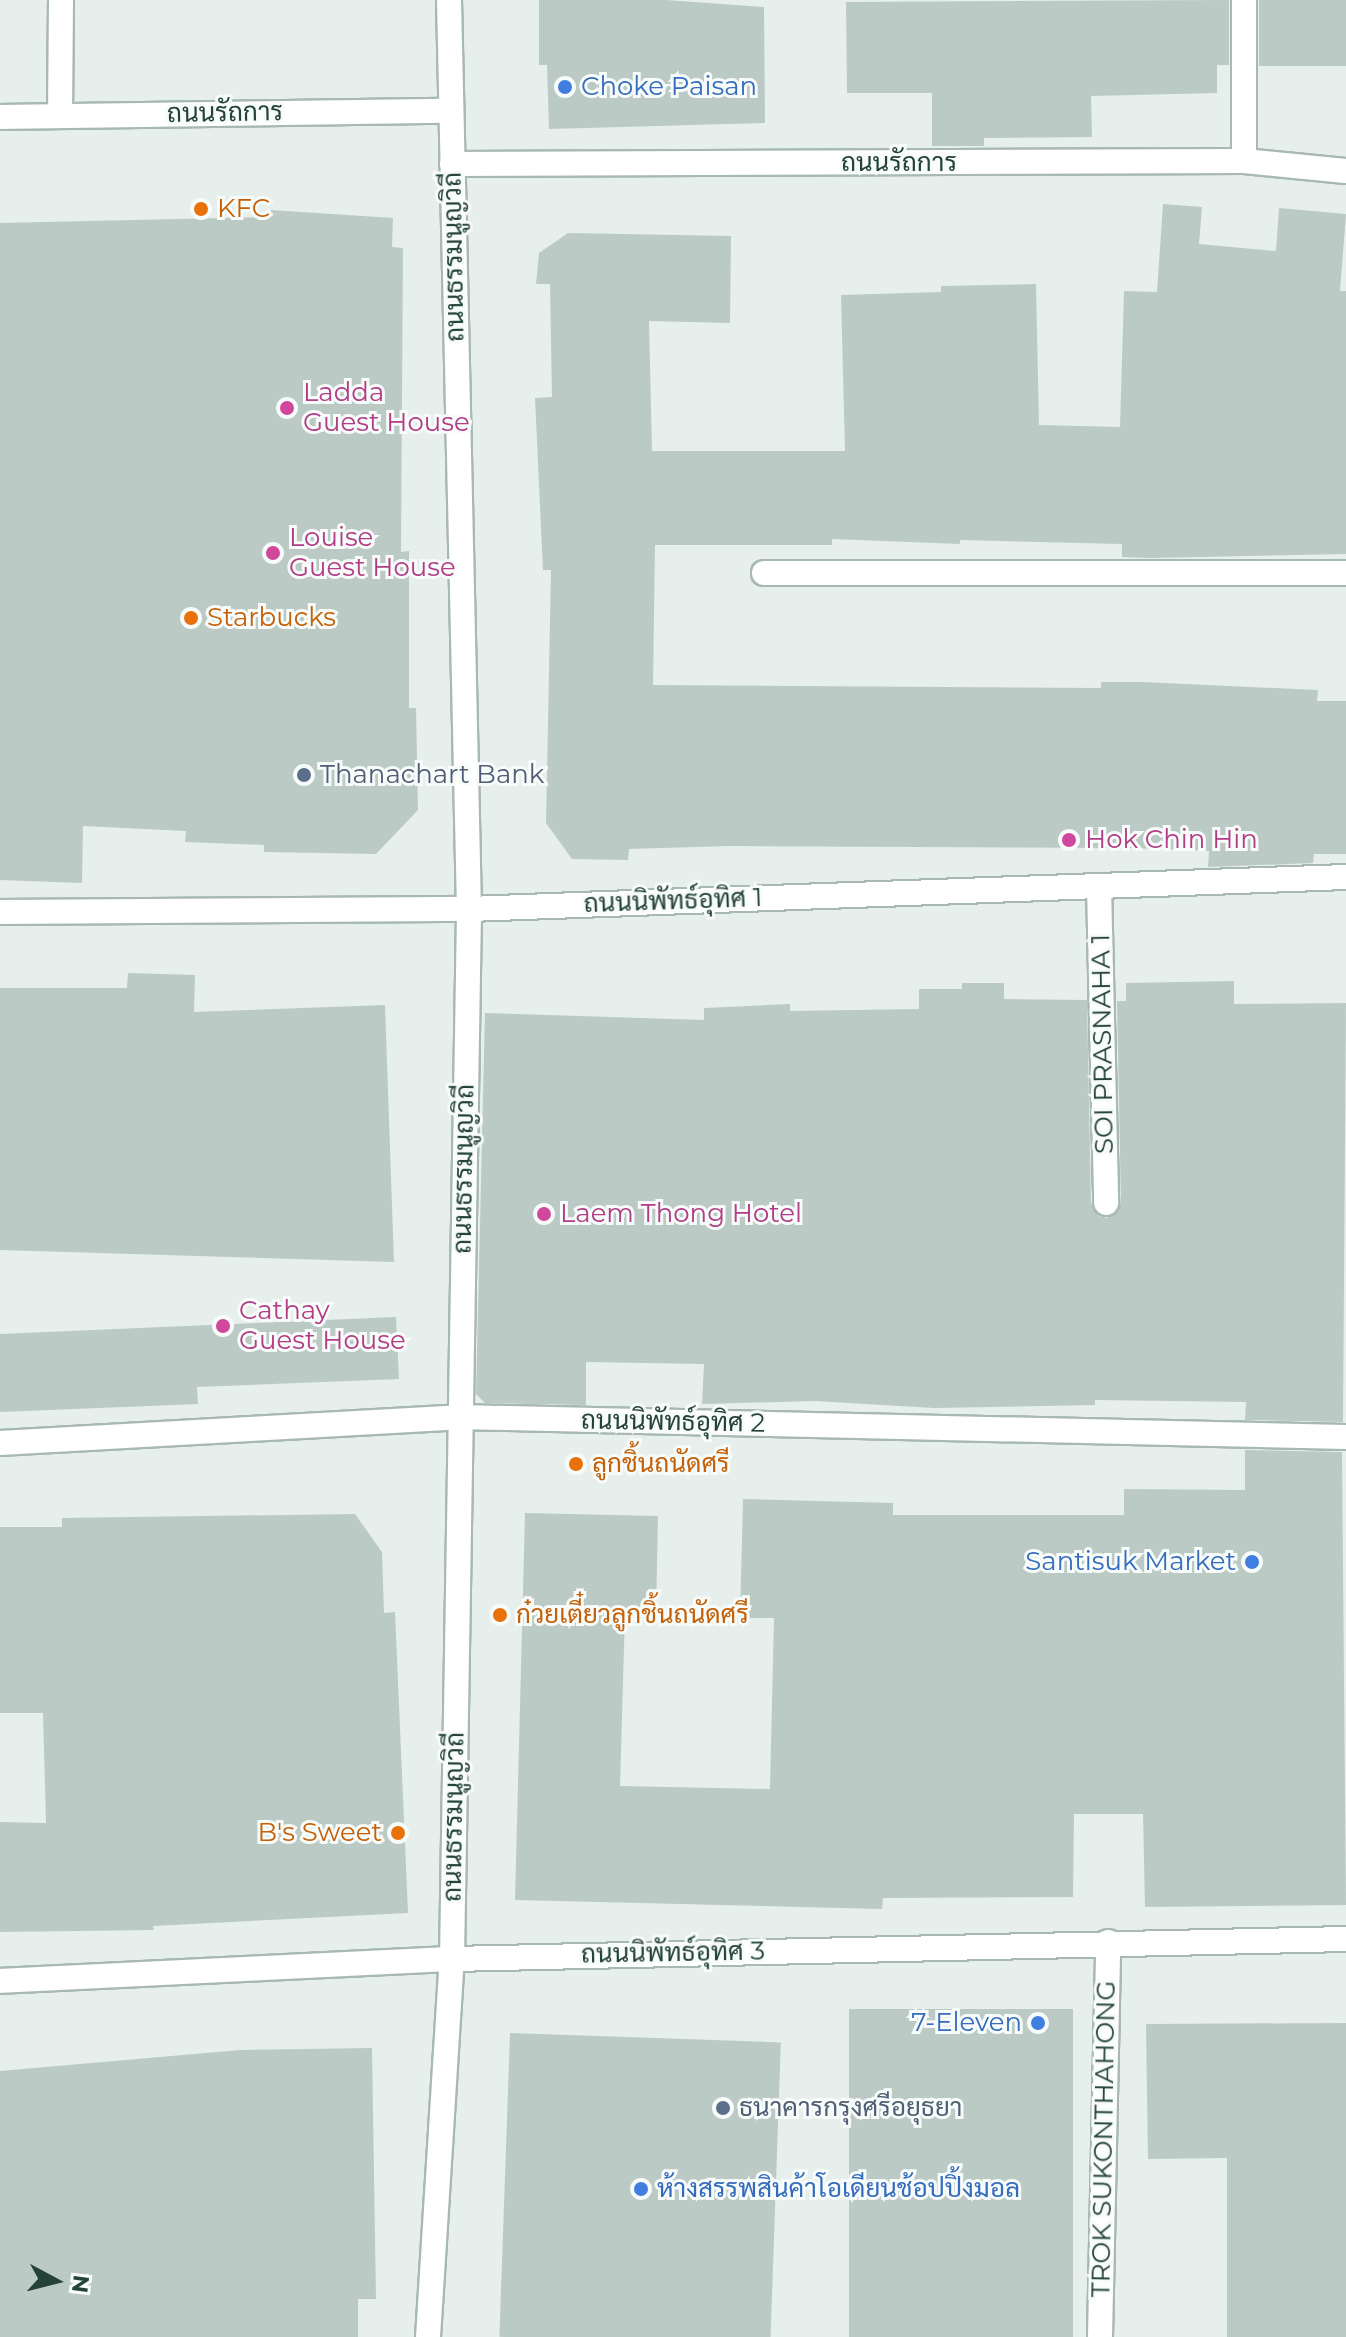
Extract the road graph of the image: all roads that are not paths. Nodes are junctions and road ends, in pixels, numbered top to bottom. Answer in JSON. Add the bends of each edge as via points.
{"nodes":[{"id":1,"x":61,"y":0,"type":"edge"},
{"id":2,"x":449,"y":0,"type":"edge"},
{"id":3,"x":1244,"y":0,"type":"edge"},
{"id":4,"x":451,"y":111,"type":"junction"},
{"id":5,"x":60,"y":115,"type":"junction"},
{"id":6,"x":0,"y":117,"type":"edge"},
{"id":7,"x":1244,"y":161,"type":"junction"},
{"id":8,"x":452,"y":164,"type":"junction"},
{"id":9,"x":1346,"y":171,"type":"edge"},
{"id":10,"x":764,"y":573,"type":"dead end"},
{"id":11,"x":1346,"y":573,"type":"edge"},
{"id":12,"x":1346,"y":877,"type":"edge"},
{"id":13,"x":1099,"y":886,"type":"junction"},
{"id":14,"x":469,"y":909,"type":"junction"},
{"id":15,"x":0,"y":912,"type":"edge"},
{"id":16,"x":1106,"y":1203,"type":"dead end"},
{"id":17,"x":459,"y":1417,"type":"junction"},
{"id":18,"x":1346,"y":1437,"type":"edge"},
{"id":19,"x":0,"y":1443,"type":"edge"},
{"id":20,"x":1346,"y":1939,"type":"edge"},
{"id":21,"x":1108,"y":1942,"type":"junction"},
{"id":22,"x":452,"y":1959,"type":"junction"},
{"id":23,"x":0,"y":1981,"type":"edge"},
{"id":24,"x":428,"y":2337,"type":"edge"},
{"id":25,"x":1100,"y":2337,"type":"edge"}],
"edges":[{"from":1,"to":5,"type":"street"},
{"from":2,"to":4,"type":"street","name":"ถนนธรรมนูญวิถี"},
{"from":3,"to":7,"type":"street"},
{"from":4,"to":5,"type":"street","name":"ถนนรัถการ"},
{"from":4,"to":8,"type":"street","name":"ถนนธรรมนูญวิถี"},
{"from":5,"to":6,"type":"street","name":"ถนนรัถการ"},
{"from":7,"to":8,"type":"street","name":"ถนนรัถการ"},
{"from":7,"to":9,"type":"street","name":"ถนนรัถการ"},
{"from":8,"to":14,"type":"street","name":"ถนนธรรมนูญวิถี"},
{"from":10,"to":11,"type":"street"},
{"from":12,"to":13,"type":"street","name":"ถนนนิพัทธ์อุทิศ 1"},
{"from":13,"to":14,"type":"street","name":"ถนนนิพัทธ์อุทิศ 1"},
{"from":13,"to":16,"type":"street","name":"SOI PRASNAHA 1"},
{"from":14,"to":15,"type":"street","name":"ถนนนิพัทธ์อุทิศ 1"},
{"from":14,"to":17,"type":"street","name":"ถนนธรรมนูญวิถี"},
{"from":17,"to":18,"type":"street","name":"ถนนนิพัทธ์อุทิศ 2"},
{"from":17,"to":19,"type":"street","name":"ถนนนิพัทธ์อุทิศ 2"},
{"from":17,"to":22,"type":"street","name":"ถนนธรรมนูญวิถี"},
{"from":20,"to":21,"type":"street","name":"ถนนนิพัทธ์อุทิศ 3"},
{"from":21,"to":22,"type":"street","name":"ถนนนิพัทธ์อุทิศ 3"},
{"from":21,"to":25,"type":"street","name":"TROK SUKONTHAHONG"},
{"from":22,"to":23,"type":"street","name":"ถนนนิพัทธ์อุทิศ 3"},
{"from":22,"to":24,"type":"street","name":"ถนนธรรมนูญวิถี"}]}
